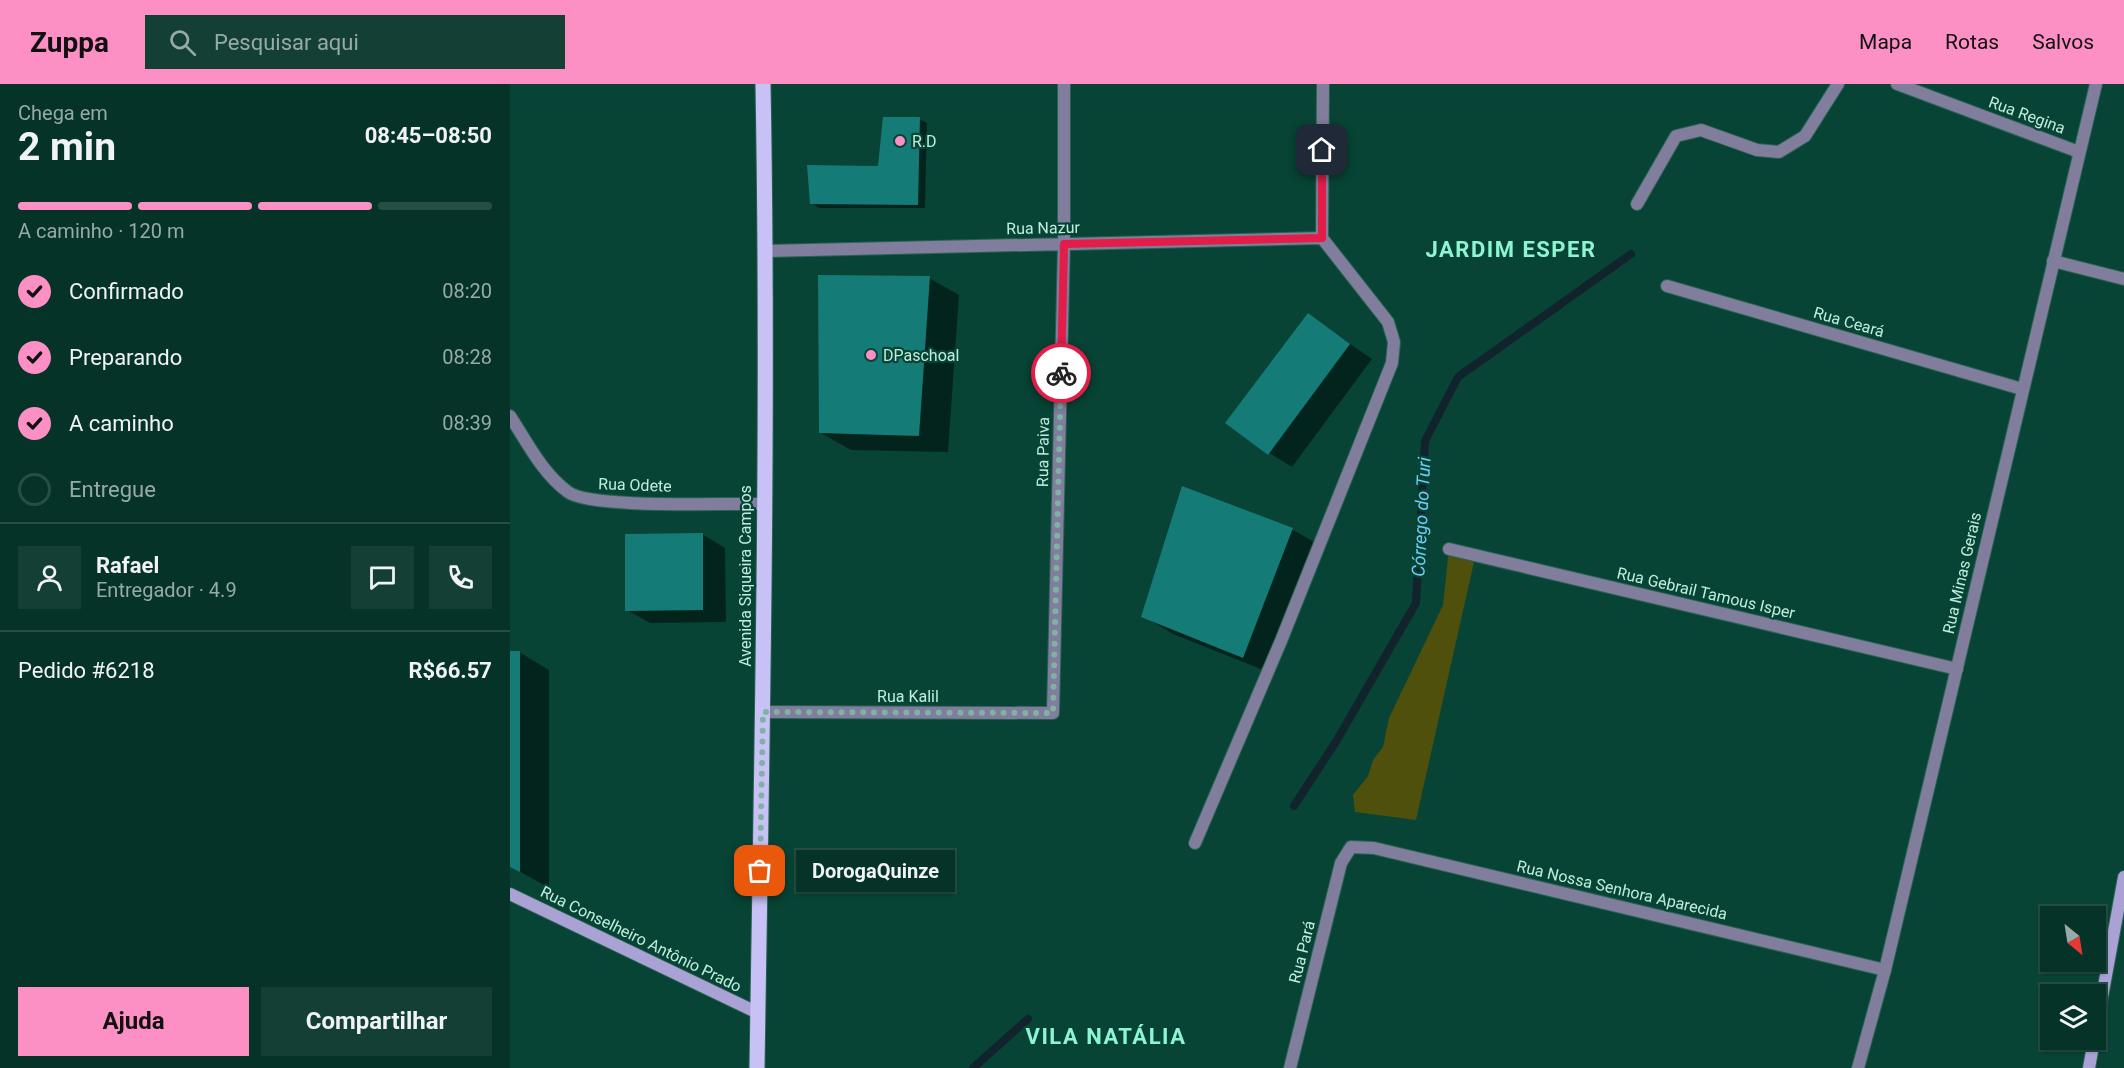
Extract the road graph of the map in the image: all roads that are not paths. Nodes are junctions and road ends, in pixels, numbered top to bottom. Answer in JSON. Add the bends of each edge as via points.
{"nodes":[{"id":1,"x":763,"y":84,"type":"edge"},
{"id":2,"x":1064,"y":84,"type":"edge"},
{"id":3,"x":1323,"y":84,"type":"edge"},
{"id":4,"x":1838,"y":84,"type":"edge"},
{"id":5,"x":1897,"y":84,"type":"edge"},
{"id":6,"x":2096,"y":84,"type":"edge"},
{"id":7,"x":2079,"y":152,"type":"junction"},
{"id":8,"x":1637,"y":204,"type":"dead end"},
{"id":9,"x":1322,"y":238,"type":"junction"},
{"id":10,"x":1064,"y":244,"type":"junction"},
{"id":11,"x":766,"y":251,"type":"junction"},
{"id":12,"x":2053,"y":261,"type":"junction"},
{"id":13,"x":2124,"y":279,"type":"edge"},
{"id":14,"x":1667,"y":286,"type":"dead end"},
{"id":15,"x":2022,"y":389,"type":"junction"},
{"id":16,"x":510,"y":416,"type":"edge"},
{"id":17,"x":763,"y":504,"type":"junction"},
{"id":18,"x":1449,"y":549,"type":"dead end"},
{"id":19,"x":1957,"y":669,"type":"junction"},
{"id":20,"x":763,"y":712,"type":"junction"},
{"id":21,"x":1053,"y":713,"type":"joint"},
{"id":22,"x":1195,"y":843,"type":"dead end"},
{"id":23,"x":1351,"y":847,"type":"joint"},
{"id":24,"x":2124,"y":877,"type":"edge"},
{"id":25,"x":510,"y":894,"type":"edge"},
{"id":26,"x":1885,"y":969,"type":"junction"},
{"id":27,"x":2104,"y":984,"type":"edge"},
{"id":28,"x":758,"y":1013,"type":"junction"},
{"id":29,"x":2092,"y":1050,"type":"edge"},
{"id":30,"x":757,"y":1068,"type":"edge"},
{"id":31,"x":1290,"y":1068,"type":"edge"},
{"id":32,"x":1858,"y":1068,"type":"edge"},
{"id":33,"x":2089,"y":1068,"type":"edge"}],
"edges":[{"from":1,"to":11,"type":"main road","name":"Avenida Siqueira Campos"},
{"from":2,"to":10,"type":"street","name":"Rua Paiva"},
{"from":3,"to":9,"type":"street"},
{"from":4,"to":8,"type":"street","via":[[1805,136],[1779,152],[1757,150],[1701,130],[1676,136]]},
{"from":5,"to":7,"type":"street","name":"Rua Regina"},
{"from":6,"to":7,"type":"street","name":"Rua Minas Gerais"},
{"from":7,"to":12,"type":"street","name":"Rua Minas Gerais"},
{"from":9,"to":10,"type":"street","name":"Rua Nazur"},
{"from":9,"to":22,"type":"street","via":[[1388,322],[1394,342],[1392,363]]},
{"from":10,"to":11,"type":"street","name":"Rua Nazur"},
{"from":10,"to":21,"type":"street","name":"Rua Paiva"},
{"from":11,"to":17,"type":"main road","name":"Avenida Siqueira Campos"},
{"from":12,"to":13,"type":"street"},
{"from":12,"to":15,"type":"street","name":"Rua Minas Gerais"},
{"from":14,"to":15,"type":"street","name":"Rua Ceará"},
{"from":15,"to":19,"type":"street","name":"Rua Minas Gerais"},
{"from":16,"to":17,"type":"street","name":"Rua Odete","via":[[548,474],[570,494],[597,502]]},
{"from":17,"to":20,"type":"main road","name":"Avenida Siqueira Campos"},
{"from":18,"to":19,"type":"street","name":"Rua Gebrail Tamous Isper"},
{"from":19,"to":26,"type":"street","name":"Rua Minas Gerais"},
{"from":20,"to":21,"type":"street","name":"Rua Kalil"},
{"from":20,"to":28,"type":"main road","name":"Avenida Siqueira Campos"},
{"from":23,"to":26,"type":"street","name":"Rua Nossa Senhora Aparecida","via":[[1374,848]]},
{"from":23,"to":31,"type":"street","name":"Rua Pará","via":[[1341,863]]},
{"from":24,"to":27,"type":"main road"},
{"from":25,"to":28,"type":"main road","name":"Rua Conselheiro Antônio Prado"},
{"from":26,"to":32,"type":"street","name":"Rua Minas Gerais"},
{"from":28,"to":30,"type":"main road","name":"Avenida Siqueira Campos"},
{"from":29,"to":33,"type":"main road"}]}
